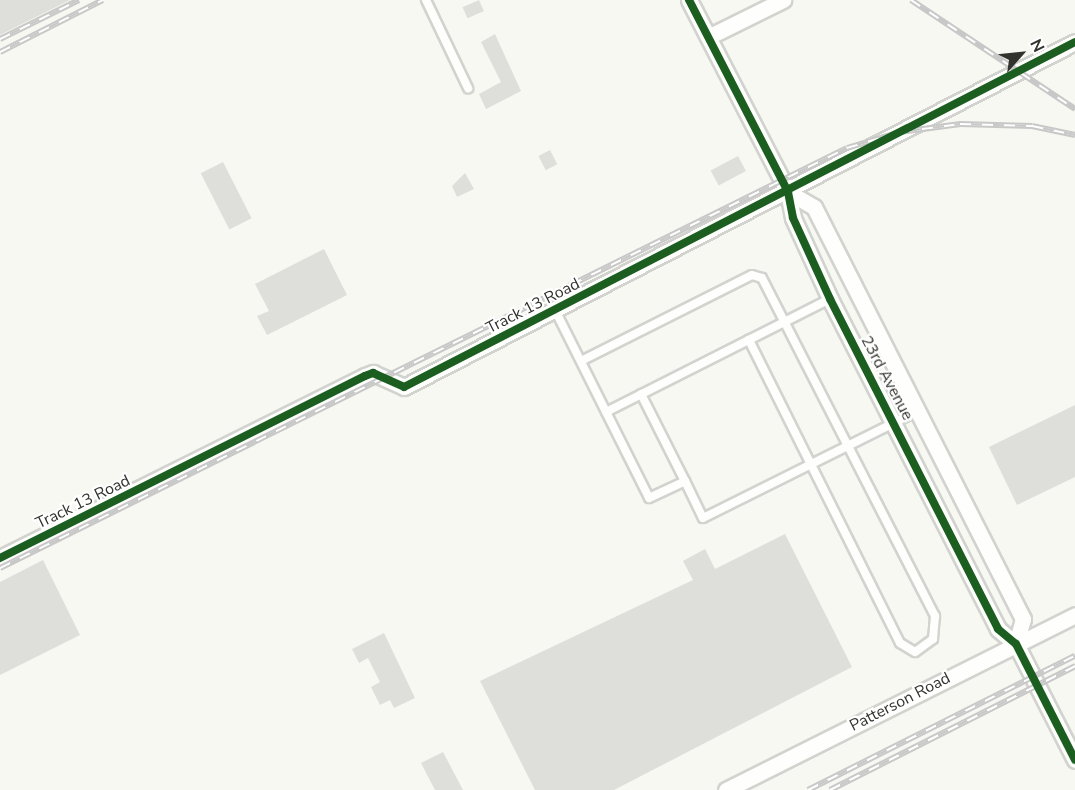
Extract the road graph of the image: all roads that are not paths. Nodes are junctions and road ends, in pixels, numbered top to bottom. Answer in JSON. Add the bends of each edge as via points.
{"nodes":[{"id":1,"x":426,"y":0,"type":"edge"},
{"id":2,"x":689,"y":0,"type":"edge"},
{"id":3,"x":783,"y":0,"type":"edge"},
{"id":4,"x":708,"y":37,"type":"junction"},
{"id":5,"x":1075,"y":42,"type":"edge"},
{"id":6,"x":468,"y":88,"type":"dead end"},
{"id":7,"x":788,"y":192,"type":"junction"},
{"id":8,"x":830,"y":299,"type":"junction"},
{"id":9,"x":555,"y":310,"type":"junction"},
{"id":10,"x":787,"y":321,"type":"junction"},
{"id":11,"x":749,"y":340,"type":"junction"},
{"id":12,"x":581,"y":361,"type":"junction"},
{"id":13,"x":641,"y":394,"type":"junction"},
{"id":14,"x":606,"y":412,"type":"junction"},
{"id":15,"x":916,"y":412,"type":"junction"},
{"id":16,"x":895,"y":422,"type":"junction"},
{"id":17,"x":850,"y":445,"type":"junction"},
{"id":18,"x":813,"y":463,"type":"junction"},
{"id":19,"x":685,"y":481,"type":"junction"},
{"id":20,"x":0,"y":558,"type":"edge"},
{"id":21,"x":1075,"y":615,"type":"edge"},
{"id":22,"x":1016,"y":644,"type":"junction"},
{"id":23,"x":1075,"y":760,"type":"edge"},
{"id":24,"x":726,"y":790,"type":"edge"}],
"edges":[{"from":1,"to":6,"type":"lane"},
{"from":2,"to":4,"type":"street","name":"23rd Avenue"},
{"from":3,"to":4,"type":"street"},
{"from":4,"to":7,"type":"street","name":"23rd Avenue"},
{"from":5,"to":7,"type":"street","name":"Track 13 Road"},
{"from":7,"to":8,"type":"street","name":"23rd Avenue","via":[[793,218]]},
{"from":7,"to":9,"type":"street","name":"Track 13 Road"},
{"from":7,"to":15,"type":"street","name":"23rd Avenue","via":[[814,207]]},
{"from":8,"to":10,"type":"lane"},
{"from":8,"to":16,"type":"street","name":"23rd Avenue"},
{"from":9,"to":12,"type":"lane"},
{"from":9,"to":20,"type":"street","name":"Track 13 Road","via":[[404,387],[373,373],[365,376]]},
{"from":10,"to":11,"type":"lane"},
{"from":10,"to":12,"type":"lane","via":[[766,284],[752,275]]},
{"from":10,"to":17,"type":"lane"},
{"from":11,"to":13,"type":"lane"},
{"from":11,"to":18,"type":"lane"},
{"from":12,"to":14,"type":"lane"},
{"from":13,"to":14,"type":"lane"},
{"from":13,"to":19,"type":"lane"},
{"from":14,"to":19,"type":"lane","via":[[649,498]]},
{"from":15,"to":16,"type":"lane"},
{"from":15,"to":22,"type":"street","name":"23rd Avenue","via":[[1023,619]]},
{"from":16,"to":17,"type":"lane"},
{"from":16,"to":22,"type":"street","name":"23rd Avenue","via":[[998,629]]},
{"from":17,"to":18,"type":"lane"},
{"from":17,"to":18,"type":"lane","via":[[935,616],[933,639],[915,652],[900,643]]},
{"from":18,"to":19,"type":"lane","via":[[703,518]]},
{"from":21,"to":22,"type":"street","name":"Patterson Road"},
{"from":22,"to":23,"type":"street","name":"23rd Avenue"},
{"from":22,"to":24,"type":"street","name":"Patterson Road"}]}
